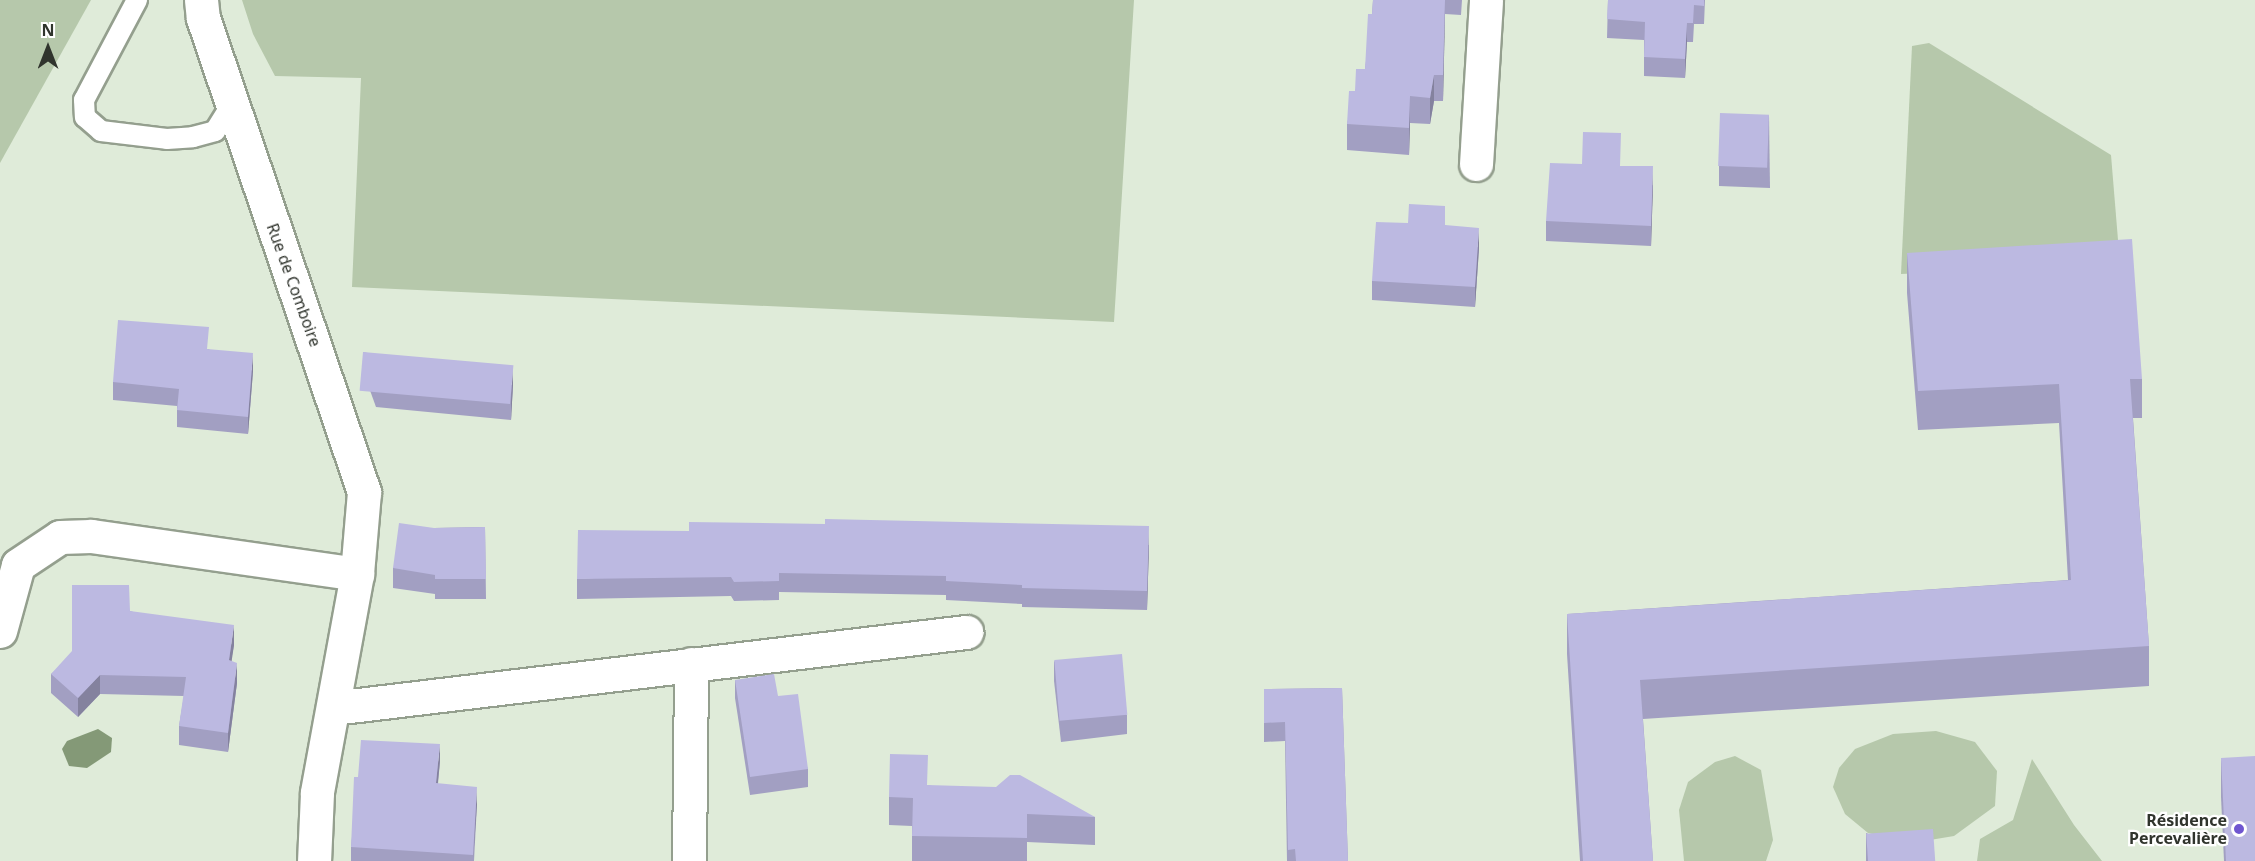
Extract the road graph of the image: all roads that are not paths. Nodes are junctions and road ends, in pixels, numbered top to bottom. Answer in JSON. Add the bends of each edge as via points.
{"nodes":[{"id":1,"x":137,"y":0,"type":"edge"},
{"id":2,"x":201,"y":0,"type":"edge"},
{"id":3,"x":1486,"y":0,"type":"edge"},
{"id":4,"x":232,"y":104,"type":"junction"},
{"id":5,"x":1476,"y":164,"type":"dead end"},
{"id":6,"x":357,"y":574,"type":"junction"},
{"id":7,"x":0,"y":631,"type":"edge"},
{"id":8,"x":966,"y":632,"type":"dead end"},
{"id":9,"x":691,"y":664,"type":"junction"},
{"id":10,"x":333,"y":708,"type":"junction"},
{"id":11,"x":314,"y":861,"type":"edge"},
{"id":12,"x":689,"y":861,"type":"edge"}],
"edges":[{"from":1,"to":4,"type":"lane","via":[[84,100],[85,117],[101,131],[176,138],[214,131]]},
{"from":2,"to":4,"type":"street","name":"Rue de Comboire","via":[[202,18]]},
{"from":3,"to":5,"type":"street"},
{"from":4,"to":6,"type":"street","name":"Rue de Comboire","via":[[364,492]]},
{"from":6,"to":7,"type":"street","via":[[91,536],[60,537],[18,565]]},
{"from":6,"to":10,"type":"street","name":"Rue de Comboire"},
{"from":8,"to":9,"type":"street"},
{"from":9,"to":10,"type":"street"},
{"from":9,"to":12,"type":"street"},
{"from":10,"to":11,"type":"street","name":"Rue de Comboire","via":[[317,793]]}]}
